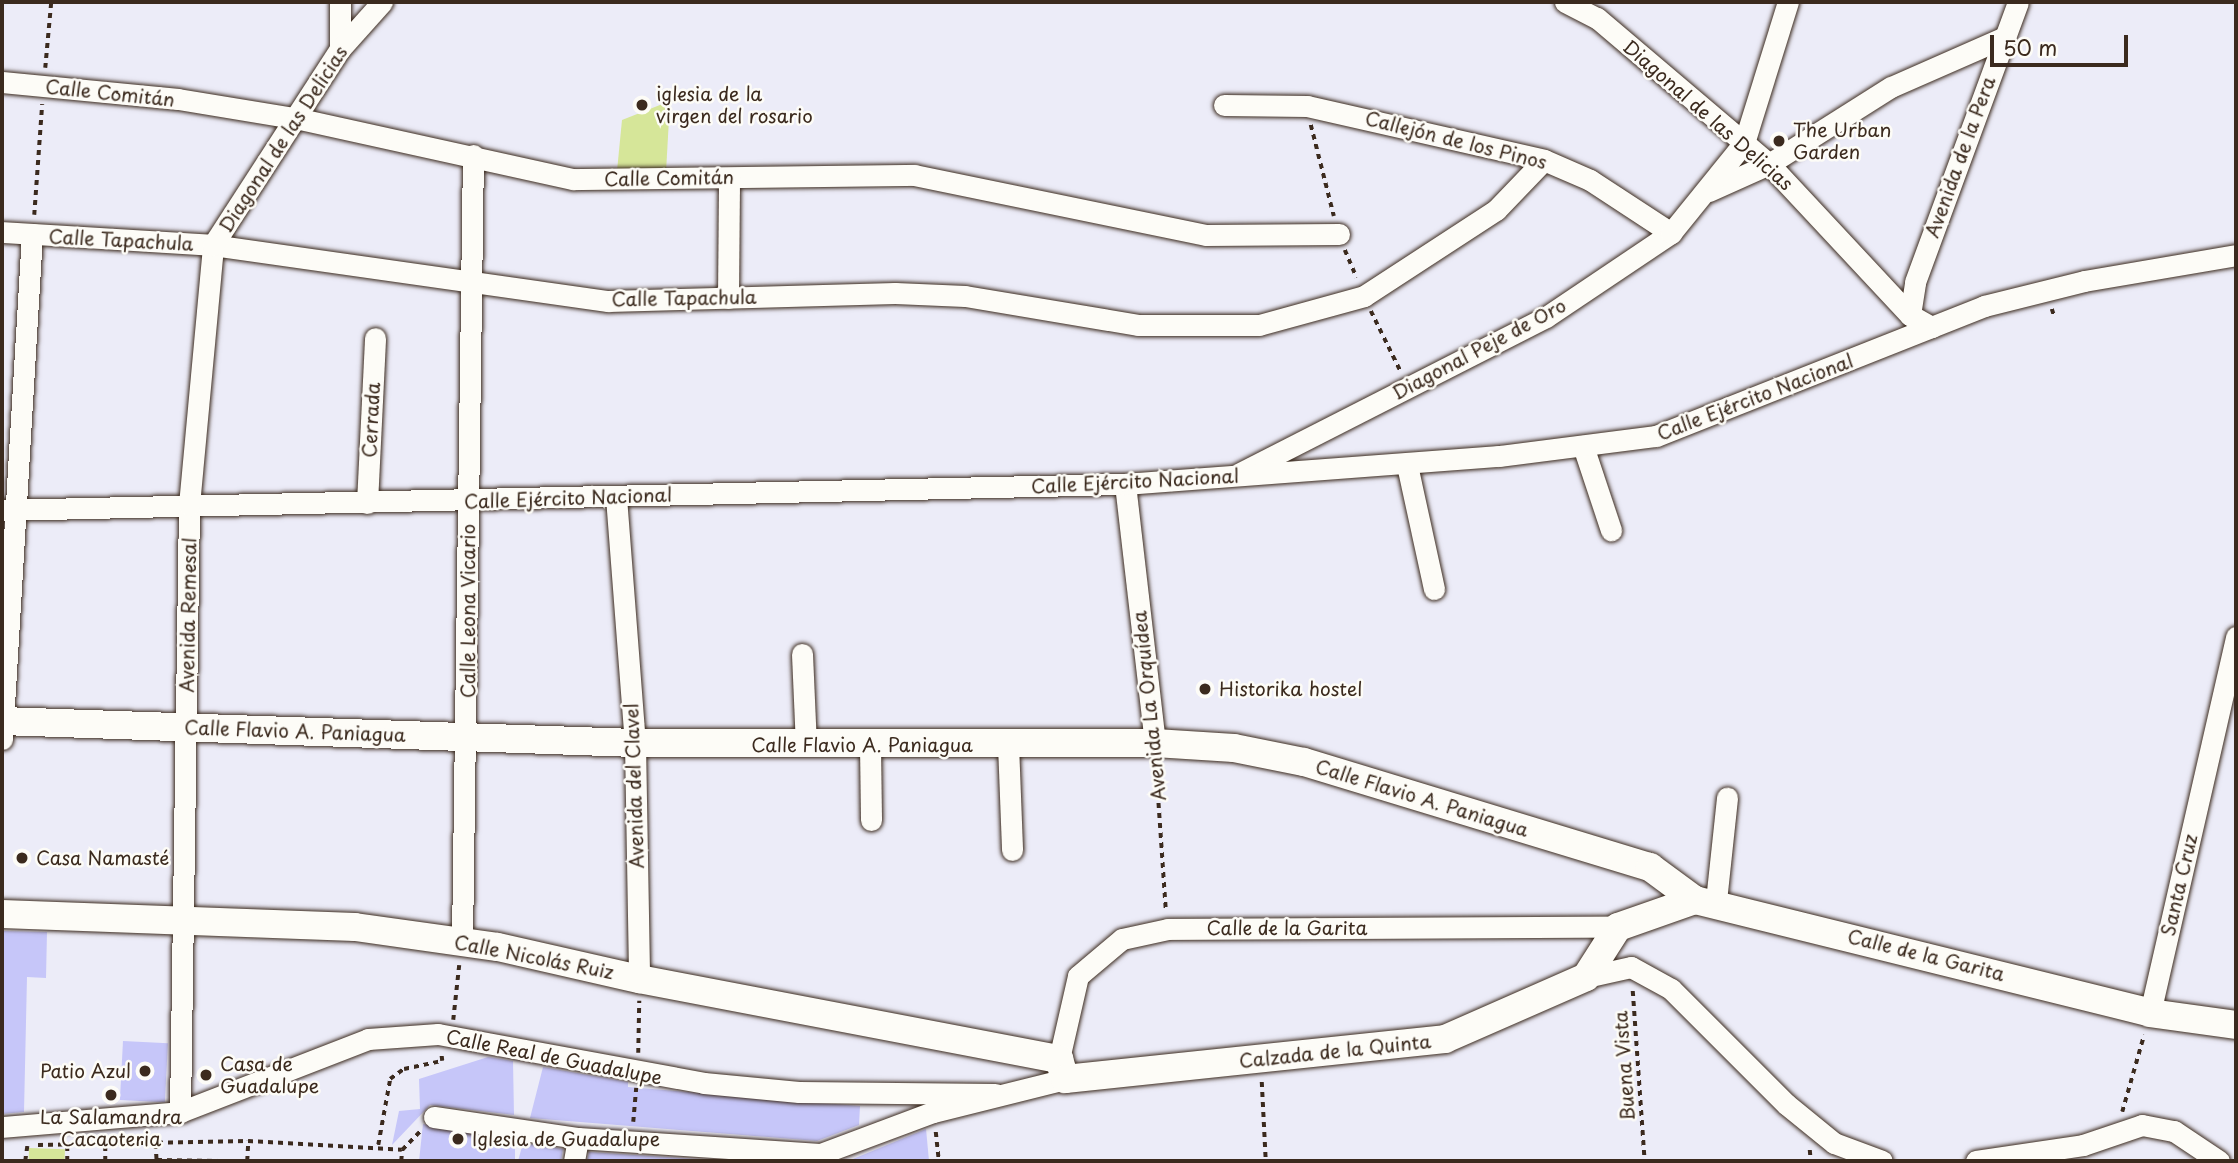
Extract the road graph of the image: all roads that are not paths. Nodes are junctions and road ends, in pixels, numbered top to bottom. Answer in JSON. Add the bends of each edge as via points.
{"nodes":[{"id":1,"x":340,"y":2,"type":"edge"},
{"id":2,"x":383,"y":2,"type":"edge"},
{"id":3,"x":1565,"y":2,"type":"edge"},
{"id":4,"x":1788,"y":2,"type":"edge"},
{"id":5,"x":2018,"y":2,"type":"edge"},
{"id":6,"x":2004,"y":37,"type":"junction"},
{"id":7,"x":340,"y":49,"type":"junction"},
{"id":8,"x":2,"y":82,"type":"edge"},
{"id":9,"x":1224,"y":105,"type":"dead end"},
{"id":10,"x":300,"y":119,"type":"junction"},
{"id":11,"x":1744,"y":143,"type":"junction"},
{"id":12,"x":473,"y":155,"type":"junction"},
{"id":13,"x":1544,"y":160,"type":"junction"},
{"id":14,"x":1769,"y":164,"type":"junction"},
{"id":15,"x":729,"y":178,"type":"junction"},
{"id":16,"x":1707,"y":192,"type":"junction"},
{"id":17,"x":2,"y":232,"type":"edge"},
{"id":18,"x":1671,"y":233,"type":"junction"},
{"id":19,"x":32,"y":234,"type":"junction"},
{"id":20,"x":1339,"y":234,"type":"dead end"},
{"id":21,"x":213,"y":245,"type":"junction"},
{"id":22,"x":2236,"y":255,"type":"edge"},
{"id":23,"x":471,"y":284,"type":"junction"},
{"id":24,"x":728,"y":298,"type":"junction"},
{"id":25,"x":1910,"y":315,"type":"junction"},
{"id":26,"x":1932,"y":327,"type":"junction"},
{"id":27,"x":375,"y":338,"type":"dead end"},
{"id":28,"x":1583,"y":446,"type":"junction"},
{"id":29,"x":1407,"y":465,"type":"junction"},
{"id":30,"x":1232,"y":478,"type":"junction"},
{"id":31,"x":1125,"y":484,"type":"junction"},
{"id":32,"x":615,"y":498,"type":"junction"},
{"id":33,"x":469,"y":500,"type":"junction"},
{"id":34,"x":367,"y":503,"type":"junction"},
{"id":35,"x":189,"y":505,"type":"junction"},
{"id":36,"x":10,"y":510,"type":"edge"},
{"id":37,"x":1611,"y":530,"type":"dead end"},
{"id":38,"x":1434,"y":589,"type":"dead end"},
{"id":39,"x":2236,"y":638,"type":"edge"},
{"id":40,"x":802,"y":654,"type":"dead end"},
{"id":41,"x":2,"y":721,"type":"edge"},
{"id":42,"x":187,"y":729,"type":"junction"},
{"id":43,"x":468,"y":736,"type":"junction"},
{"id":44,"x":2,"y":739,"type":"edge"},
{"id":45,"x":635,"y":743,"type":"junction"},
{"id":46,"x":1154,"y":743,"type":"junction"},
{"id":47,"x":1008,"y":744,"type":"junction"},
{"id":48,"x":806,"y":745,"type":"junction"},
{"id":49,"x":870,"y":746,"type":"junction"},
{"id":50,"x":1727,"y":798,"type":"dead end"},
{"id":51,"x":871,"y":820,"type":"dead end"},
{"id":52,"x":1012,"y":850,"type":"dead end"},
{"id":53,"x":1705,"y":900,"type":"junction"},
{"id":54,"x":2,"y":914,"type":"edge"},
{"id":55,"x":186,"y":920,"type":"junction"},
{"id":56,"x":1618,"y":927,"type":"junction"},
{"id":57,"x":462,"y":941,"type":"junction"},
{"id":58,"x":1586,"y":977,"type":"junction"},
{"id":59,"x":639,"y":979,"type":"junction"},
{"id":60,"x":2150,"y":1013,"type":"junction"},
{"id":61,"x":2236,"y":1025,"type":"edge"},
{"id":62,"x":1062,"y":1069,"type":"junction"},
{"id":63,"x":995,"y":1094,"type":"junction"},
{"id":64,"x":180,"y":1112,"type":"junction"},
{"id":65,"x":434,"y":1117,"type":"road end"},
{"id":66,"x":2,"y":1127,"type":"edge"},
{"id":67,"x":578,"y":1138,"type":"junction"},
{"id":68,"x":810,"y":1157,"type":"edge"},
{"id":69,"x":574,"y":1161,"type":"edge"},
{"id":70,"x":1882,"y":1161,"type":"edge"},
{"id":71,"x":1976,"y":1161,"type":"edge"},
{"id":72,"x":2219,"y":1161,"type":"edge"}],
"edges":[{"from":1,"to":7,"type":"street"},
{"from":2,"to":7,"type":"street","name":"Diagonal de las Delicias"},
{"from":3,"to":11,"type":"street","name":"Diagonal de las Delicias","via":[[1597,19]]},
{"from":4,"to":11,"type":"street","name":"Diagonal Peje de Oro"},
{"from":5,"to":6,"type":"street","name":"Avenida de la Pera"},
{"from":6,"to":14,"type":"street","via":[[1891,87]]},
{"from":6,"to":25,"type":"street","name":"Avenida de la Pera","via":[[1915,282]]},
{"from":7,"to":10,"type":"street","name":"Diagonal de las Delicias"},
{"from":8,"to":10,"type":"street","name":"Calle Comitán"},
{"from":9,"to":13,"type":"street","name":"Callejón de los Pinos","via":[[1307,106]]},
{"from":10,"to":12,"type":"street","name":"Calle Comitán"},
{"from":10,"to":21,"type":"street","name":"Diagonal de las Delicias"},
{"from":11,"to":14,"type":"street","name":"Diagonal de las Delicias"},
{"from":11,"to":16,"type":"street","name":"Diagonal Peje de Oro"},
{"from":12,"to":15,"type":"street","name":"Calle Comitán","via":[[573,179]]},
{"from":12,"to":23,"type":"street","name":"Calle Leona Vicario"},
{"from":13,"to":18,"type":"street","name":"Callejón de los Pinos","via":[[1590,180]]},
{"from":13,"to":24,"type":"street","name":"Calle Tapachula","via":[[1496,210],[1364,296],[1259,325],[1165,325],[965,296]]},
{"from":14,"to":16,"type":"street"},
{"from":14,"to":25,"type":"street","name":"Diagonal de las Delicias"},
{"from":15,"to":20,"type":"street","name":"Calle Comitán","via":[[914,175],[1206,235]]},
{"from":15,"to":24,"type":"street"},
{"from":16,"to":18,"type":"street","name":"Diagonal Peje de Oro"},
{"from":17,"to":19,"type":"street","name":"Calle Tapachula"},
{"from":18,"to":30,"type":"street","name":"Diagonal Peje de Oro","via":[[1546,317]]},
{"from":19,"to":21,"type":"street","name":"Calle Tapachula"},
{"from":19,"to":36,"type":"street"},
{"from":21,"to":23,"type":"street","name":"Calle Tapachula"},
{"from":21,"to":35,"type":"street","name":"Avenida Remesal"},
{"from":22,"to":26,"type":"street","name":"Calle Ejército Nacional","via":[[2084,281],[1984,306]]},
{"from":23,"to":24,"type":"street","name":"Calle Tapachula","via":[[608,301]]},
{"from":23,"to":33,"type":"street","name":"Calle Leona Vicario"},
{"from":25,"to":26,"type":"street","name":"Diagonal de las Delicias"},
{"from":26,"to":28,"type":"street","name":"Calle Ejército Nacional","via":[[1656,436]]},
{"from":27,"to":34,"type":"street","name":"Cerrada"},
{"from":28,"to":29,"type":"street","name":"Calle Ejército Nacional"},
{"from":28,"to":37,"type":"street"},
{"from":29,"to":30,"type":"street","name":"Calle Ejército Nacional"},
{"from":29,"to":38,"type":"street"},
{"from":30,"to":31,"type":"street","name":"Calle Ejército Nacional"},
{"from":31,"to":32,"type":"street","name":"Calle Ejército Nacional"},
{"from":31,"to":46,"type":"street","name":"Avenida La Orquídea"},
{"from":32,"to":33,"type":"street","name":"Calle Ejército Nacional"},
{"from":32,"to":45,"type":"street","name":"Avenida del Clavel"},
{"from":33,"to":34,"type":"street","name":"Calle Ejército Nacional"},
{"from":33,"to":43,"type":"street","name":"Calle Leona Vicario"},
{"from":34,"to":35,"type":"street","name":"Calle Ejército Nacional"},
{"from":35,"to":36,"type":"street","name":"Calle Ejército Nacional"},
{"from":35,"to":42,"type":"street","name":"Avenida Remesal"},
{"from":36,"to":41,"type":"street"},
{"from":39,"to":60,"type":"street","name":"Santa Cruz"},
{"from":40,"to":48,"type":"street"},
{"from":41,"to":42,"type":"street","name":"Calle Flavio A. Paniagua"},
{"from":41,"to":44,"type":"street"},
{"from":42,"to":43,"type":"street","name":"Calle Flavio A. Paniagua"},
{"from":42,"to":55,"type":"street","name":"Avenida Remesal"},
{"from":43,"to":45,"type":"street","name":"Calle Flavio A. Paniagua"},
{"from":43,"to":57,"type":"street","name":"Calle Leona Vicario"},
{"from":45,"to":48,"type":"street","name":"Calle Flavio A. Paniagua"},
{"from":45,"to":59,"type":"street","name":"Avenida del Clavel"},
{"from":46,"to":47,"type":"street","name":"Calle Flavio A. Paniagua"},
{"from":46,"to":53,"type":"street","name":"Calle Flavio A. Paniagua","via":[[1234,748],[1304,762],[1650,867]]},
{"from":47,"to":49,"type":"street","name":"Calle Flavio A. Paniagua"},
{"from":47,"to":52,"type":"street"},
{"from":48,"to":49,"type":"street","name":"Calle Flavio A. Paniagua"},
{"from":49,"to":51,"type":"street"},
{"from":50,"to":53,"type":"street"},
{"from":53,"to":56,"type":"street","name":"Calle de la Garita"},
{"from":53,"to":60,"type":"street","name":"Calle de la Garita"},
{"from":54,"to":55,"type":"street","name":"Calle Nicolás Ruiz"},
{"from":55,"to":57,"type":"street","name":"Calle Nicolás Ruiz","via":[[355,927]]},
{"from":55,"to":64,"type":"street","name":"Avenida Remesal"},
{"from":56,"to":58,"type":"street"},
{"from":56,"to":62,"type":"street","name":"Calle de la Garita","via":[[1168,929],[1122,939],[1079,976]]},
{"from":57,"to":59,"type":"street","name":"Calle Nicolás Ruiz"},
{"from":58,"to":62,"type":"street","name":"Calzada de la Quinta","via":[[1445,1039],[1262,1059]]},
{"from":58,"to":70,"type":"street","name":"Calzada de la Quinta","via":[[1633,968],[1671,989],[1786,1104],[1834,1143]]},
{"from":59,"to":62,"type":"street","name":"Calle Nicolás Ruiz"},
{"from":60,"to":61,"type":"street","name":"Calle de la Garita"},
{"from":62,"to":63,"type":"street","name":"Calzada de la Quinta"},
{"from":63,"to":64,"type":"street","name":"Calle Real de Guadalupe","via":[[799,1092],[638,1074],[445,1035],[368,1039]]},
{"from":63,"to":68,"type":"street","name":"Calzada de la Quinta","via":[[933,1111]]},
{"from":64,"to":66,"type":"street","name":"Calle Real de Guadalupe"},
{"from":65,"to":67,"type":"street"},
{"from":67,"to":68,"type":"street"},
{"from":67,"to":69,"type":"street"},
{"from":71,"to":72,"type":"street","via":[[2083,1145],[2142,1125],[2174,1131]]}]}
